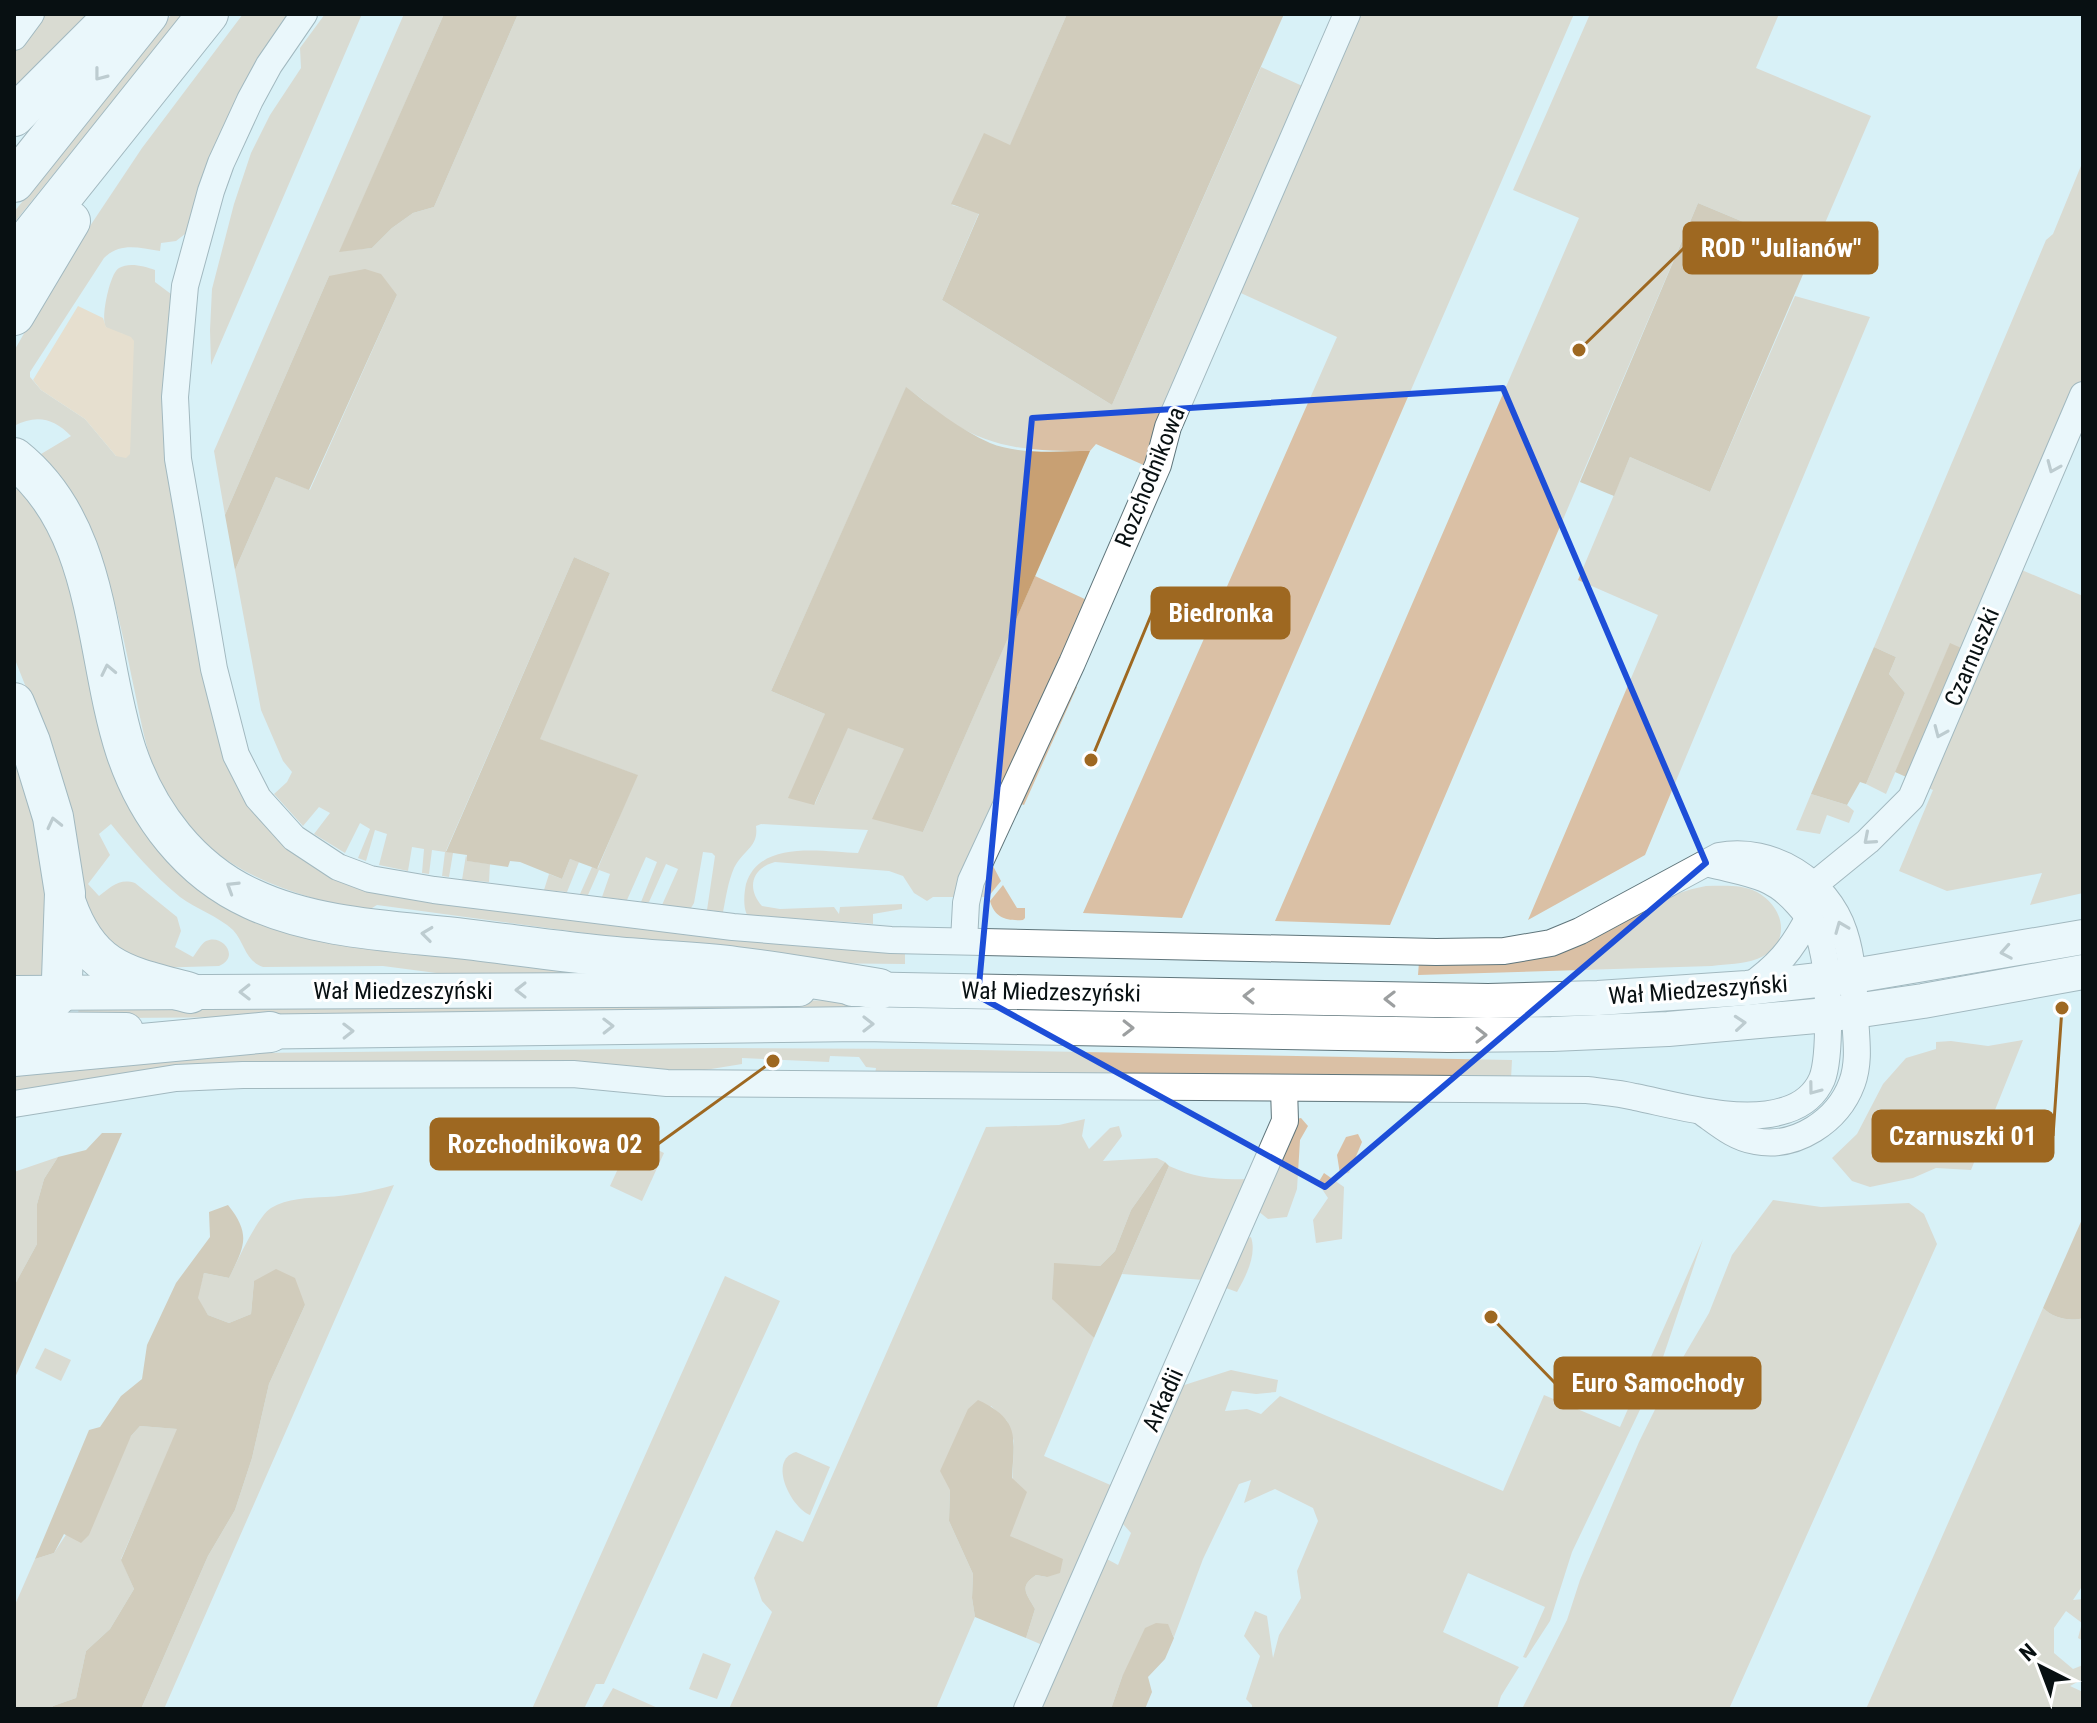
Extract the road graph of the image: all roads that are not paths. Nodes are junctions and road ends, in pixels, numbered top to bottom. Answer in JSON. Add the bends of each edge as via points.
{"nodes":[{"id":1,"x":31,"y":14,"type":"edge"},
{"id":2,"x":116,"y":14,"type":"edge"},
{"id":3,"x":148,"y":14,"type":"edge"},
{"id":4,"x":208,"y":14,"type":"edge"},
{"id":5,"x":304,"y":14,"type":"edge"},
{"id":6,"x":1347,"y":14,"type":"edge"},
{"id":7,"x":14,"y":37,"type":"edge"},
{"id":8,"x":141,"y":100,"type":"junction"},
{"id":9,"x":14,"y":116,"type":"edge"},
{"id":10,"x":14,"y":182,"type":"edge"},
{"id":11,"x":14,"y":257,"type":"edge"},
{"id":12,"x":14,"y":315,"type":"edge"},
{"id":13,"x":2083,"y":395,"type":"edge"},
{"id":14,"x":14,"y":458,"type":"edge"},
{"id":15,"x":14,"y":703,"type":"edge"},
{"id":16,"x":1707,"y":864,"type":"junction"},
{"id":17,"x":1814,"y":885,"type":"junction"},
{"id":18,"x":65,"y":900,"type":"junction"},
{"id":19,"x":1809,"y":917,"type":"junction"},
{"id":20,"x":2083,"y":937,"type":"edge"},
{"id":21,"x":964,"y":941,"type":"junction"},
{"id":22,"x":2083,"y":972,"type":"edge"},
{"id":23,"x":1840,"y":978,"type":"junction"},
{"id":24,"x":1747,"y":988,"type":"junction"},
{"id":25,"x":879,"y":989,"type":"junction"},
{"id":26,"x":14,"y":993,"type":"edge"},
{"id":27,"x":59,"y":993,"type":"junction"},
{"id":28,"x":190,"y":993,"type":"junction"},
{"id":29,"x":1841,"y":1013,"type":"junction"},
{"id":30,"x":14,"y":1026,"type":"edge"},
{"id":31,"x":270,"y":1032,"type":"junction"},
{"id":32,"x":14,"y":1056,"type":"edge"},
{"id":33,"x":1284,"y":1088,"type":"junction"},
{"id":34,"x":14,"y":1104,"type":"edge"},
{"id":35,"x":1027,"y":1709,"type":"edge"}],
"edges":[{"from":1,"to":7,"type":"street"},
{"from":2,"to":9,"type":"highway"},
{"from":3,"to":10,"type":"highway","one_way":true},
{"from":4,"to":8,"type":"highway"},
{"from":5,"to":21,"type":"street","via":[[269,65],[221,163],[185,286],[176,364],[178,459],[214,669],[236,755],[258,798],[309,849],[370,879],[733,927]]},
{"from":6,"to":21,"type":"street","name":"Rozchodnikowa","via":[[1072,663],[971,881]]},
{"from":8,"to":11,"type":"highway"},
{"from":8,"to":12,"type":"highway"},
{"from":13,"to":17,"type":"street","name":"Czarnuszki","one_way":true,"via":[[1911,798]]},
{"from":25,"to":14,"type":"highway","one_way":true,"via":[[735,967],[324,920],[236,891],[188,854],[140,788],[125,748],[82,560],[52,500]]},
{"from":18,"to":15,"type":"highway","one_way":true,"via":[[53,817]]},
{"from":16,"to":17,"type":"street","via":[[1719,856],[1753,854],[1770,858]]},
{"from":16,"to":19,"type":"street","via":[[1772,881]]},
{"from":16,"to":21,"type":"street","via":[[1580,931],[1523,949],[1436,952]]},
{"from":23,"to":17,"type":"street","one_way":true,"via":[[1844,931]]},
{"from":18,"to":27,"type":"highway"},
{"from":18,"to":28,"type":"highway","via":[[80,936],[104,963]]},
{"from":19,"to":23,"type":"street"},
{"from":19,"to":24,"type":"street","via":[[1785,957]]},
{"from":20,"to":23,"type":"main road","name":"Wał Miedzeszyński","one_way":true},
{"from":22,"to":29,"type":"main road","name":"Wał Miedzeszyński"},
{"from":23,"to":24,"type":"main road","name":"Wał Miedzeszyński"},
{"from":23,"to":29,"type":"street"},
{"from":24,"to":25,"type":"main road","name":"Wał Miedzeszyński","one_way":true,"via":[[1488,1001]]},
{"from":25,"to":28,"type":"main road","name":"Wał Miedzeszyński","one_way":true},
{"from":26,"to":27,"type":"main road","name":"Wał Miedzeszyński"},
{"from":27,"to":28,"type":"main road","name":"Wał Miedzeszyński"},
{"from":27,"to":30,"type":"highway"},
{"from":31,"to":29,"type":"main road","name":"Wał Miedzeszyński","one_way":true,"via":[[862,1024],[1497,1035],[1668,1029]]},
{"from":29,"to":33,"type":"street","via":[[1824,1071],[1810,1097],[1775,1113],[1702,1112],[1587,1090]]},
{"from":30,"to":31,"type":"main road","name":"Wał Miedzeszyński"},
{"from":31,"to":32,"type":"highway"},
{"from":33,"to":34,"type":"street","via":[[667,1083],[573,1074],[258,1074],[176,1078]]},
{"from":33,"to":35,"type":"street","name":"Arkadii","via":[[1285,1121]]}]}
